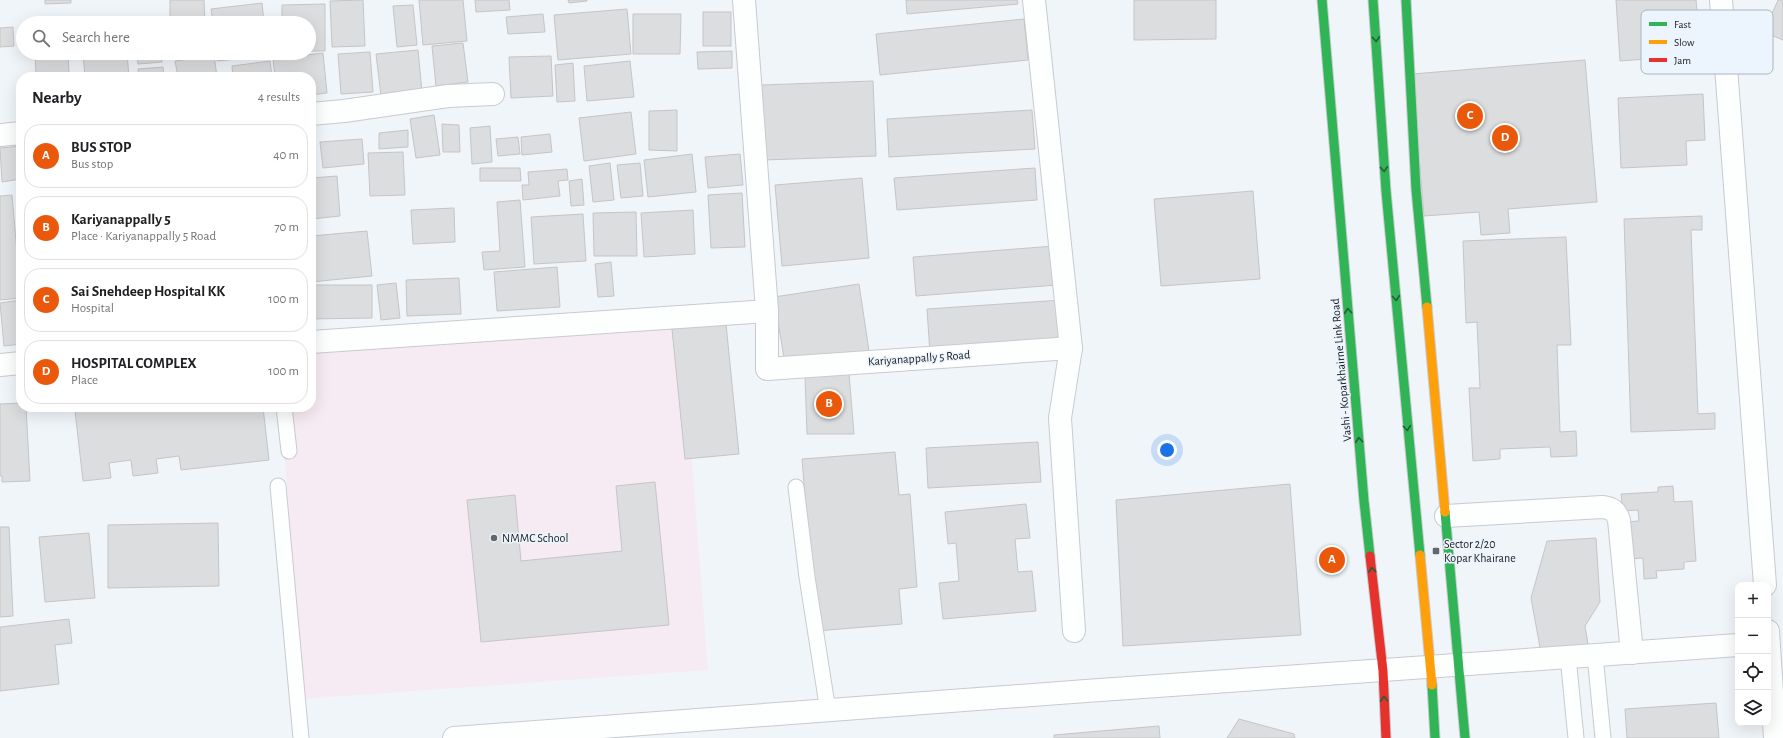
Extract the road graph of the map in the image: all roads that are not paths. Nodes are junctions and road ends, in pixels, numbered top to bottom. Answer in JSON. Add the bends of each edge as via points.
{"nodes":[{"id":1,"x":744,"y":0,"type":"edge"},
{"id":2,"x":1034,"y":0,"type":"edge"},
{"id":3,"x":1322,"y":0,"type":"edge"},
{"id":4,"x":1373,"y":0,"type":"edge"},
{"id":5,"x":1406,"y":0,"type":"edge"},
{"id":6,"x":1722,"y":0,"type":"edge"},
{"id":7,"x":1723,"y":10,"type":"edge"},
{"id":8,"x":1727,"y":74,"type":"edge"},
{"id":9,"x":493,"y":94,"type":"dead end"},
{"id":10,"x":316,"y":114,"type":"edge"},
{"id":11,"x":16,"y":134,"type":"edge"},
{"id":12,"x":0,"y":135,"type":"edge"},
{"id":13,"x":767,"y":311,"type":"junction"},
{"id":14,"x":316,"y":342,"type":"edge"},
{"id":15,"x":1071,"y":348,"type":"junction"},
{"id":16,"x":16,"y":363,"type":"edge"},
{"id":17,"x":0,"y":365,"type":"edge"},
{"id":18,"x":285,"y":412,"type":"edge"},
{"id":19,"x":289,"y":451,"type":"dead end"},
{"id":20,"x":278,"y":486,"type":"dead end"},
{"id":21,"x":796,"y":486,"type":"dead end"},
{"id":22,"x":1446,"y":516,"type":"junction"},
{"id":23,"x":1765,"y":582,"type":"edge"},
{"id":24,"x":1074,"y":631,"type":"dead end"},
{"id":25,"x":1772,"y":639,"type":"edge"},
{"id":26,"x":1735,"y":645,"type":"edge"},
{"id":27,"x":1632,"y":653,"type":"junction"},
{"id":28,"x":1594,"y":655,"type":"junction"},
{"id":29,"x":1568,"y":657,"type":"junction"},
{"id":30,"x":1459,"y":665,"type":"junction"},
{"id":31,"x":1431,"y":667,"type":"junction"},
{"id":32,"x":1383,"y":671,"type":"junction"},
{"id":33,"x":828,"y":711,"type":"junction"},
{"id":34,"x":301,"y":738,"type":"edge"},
{"id":35,"x":454,"y":738,"type":"edge"},
{"id":36,"x":1386,"y":738,"type":"edge"},
{"id":37,"x":1435,"y":738,"type":"edge"},
{"id":38,"x":1465,"y":738,"type":"edge"},
{"id":39,"x":1576,"y":738,"type":"edge"},
{"id":40,"x":1603,"y":738,"type":"edge"},
{"id":41,"x":1775,"y":738,"type":"edge"}],
"edges":[{"from":1,"to":13,"type":"street"},
{"from":2,"to":15,"type":"street"},
{"from":32,"to":3,"type":"main road","name":"Vashi - Koparkhairne Link Road","one_way":true,"via":[[1364,501]]},
{"from":4,"to":31,"type":"main road","one_way":true},
{"from":5,"to":22,"type":"main road","via":[[1412,189],[1440,492]]},
{"from":6,"to":7,"type":"street"},
{"from":8,"to":23,"type":"street"},
{"from":9,"to":10,"type":"street","via":[[448,96]]},
{"from":11,"to":12,"type":"street"},
{"from":13,"to":14,"type":"street"},
{"from":13,"to":15,"type":"street","name":"Kariyanappally 5 Road","via":[[767,369]]},
{"from":15,"to":24,"type":"street","via":[[1060,418]]},
{"from":16,"to":17,"type":"street"},
{"from":18,"to":19,"type":"lane"},
{"from":20,"to":34,"type":"lane"},
{"from":21,"to":33,"type":"lane"},
{"from":22,"to":27,"type":"street","via":[[1611,508],[1619,520]]},
{"from":22,"to":30,"type":"main road"},
{"from":25,"to":41,"type":"street"},
{"from":26,"to":27,"type":"street"},
{"from":27,"to":28,"type":"street"},
{"from":28,"to":29,"type":"street"},
{"from":28,"to":40,"type":"lane"},
{"from":29,"to":30,"type":"street"},
{"from":29,"to":39,"type":"lane"},
{"from":30,"to":31,"type":"street"},
{"from":30,"to":38,"type":"main road"},
{"from":31,"to":32,"type":"street"},
{"from":31,"to":37,"type":"main road"},
{"from":32,"to":33,"type":"street"},
{"from":36,"to":32,"type":"main road","name":"Vashi - Koparkhairne Link Road","one_way":true},
{"from":33,"to":35,"type":"street"}]}
